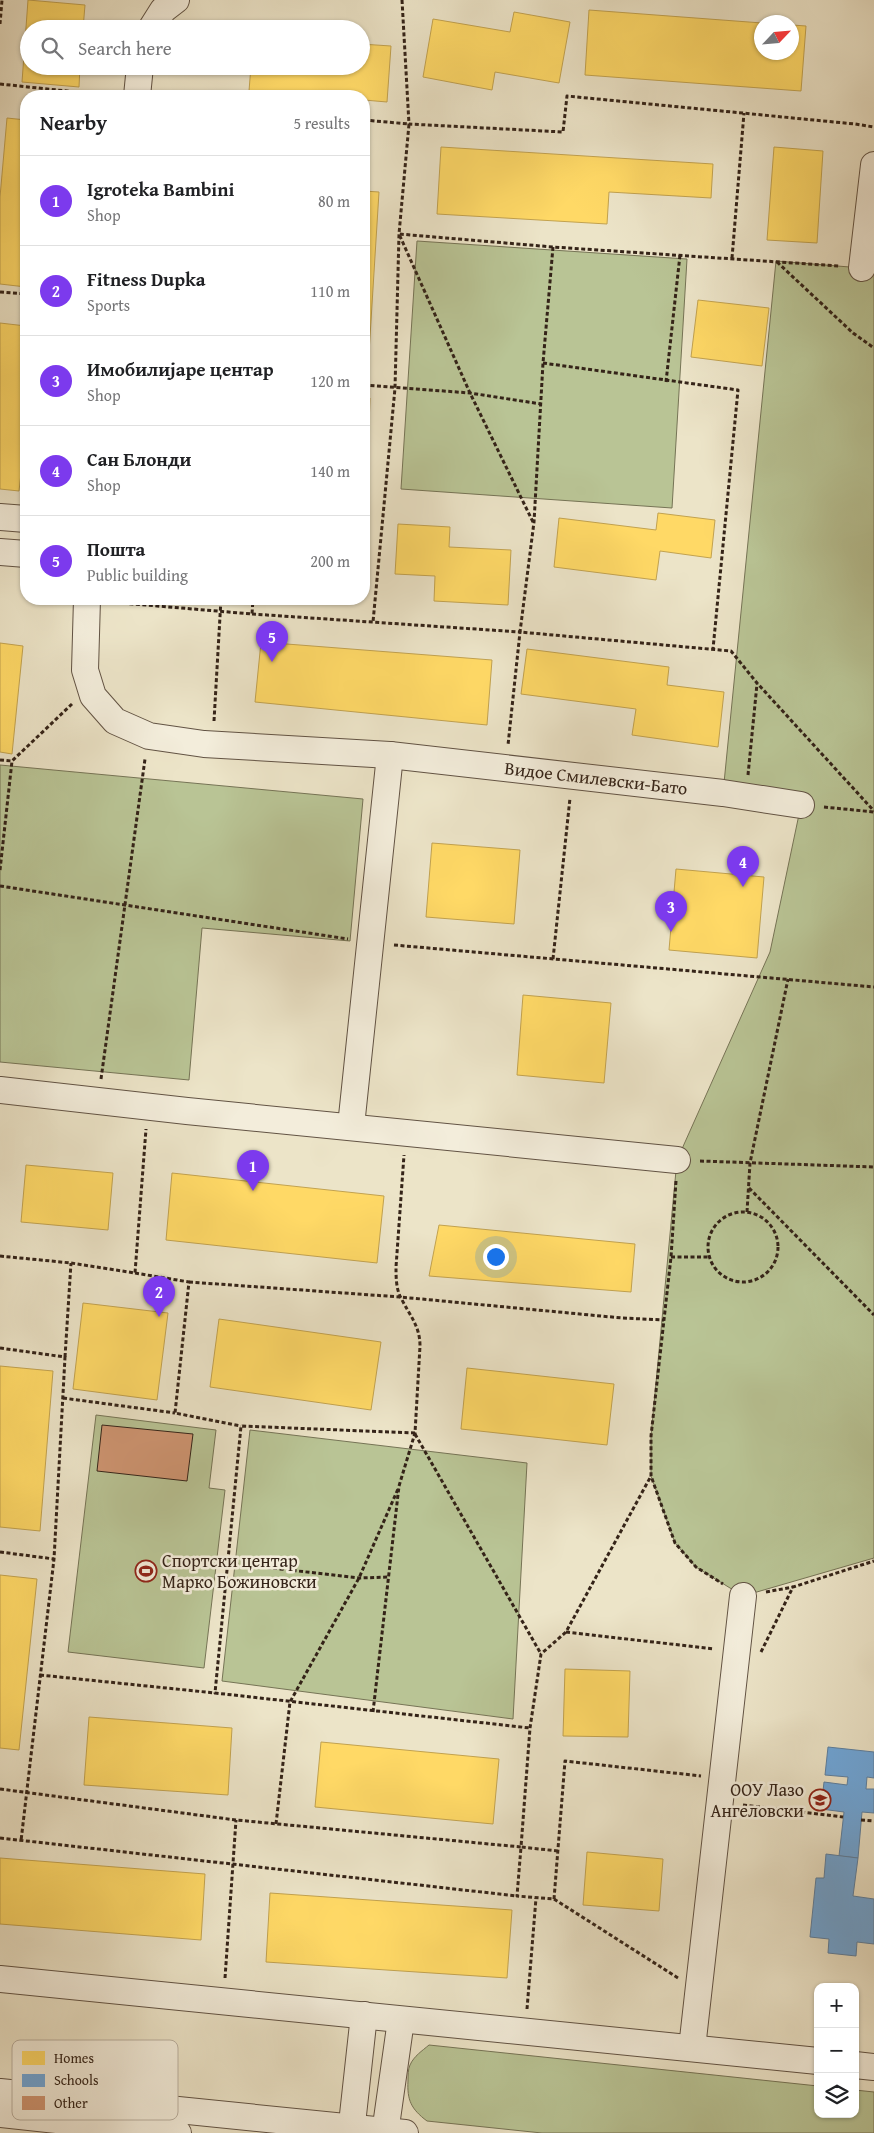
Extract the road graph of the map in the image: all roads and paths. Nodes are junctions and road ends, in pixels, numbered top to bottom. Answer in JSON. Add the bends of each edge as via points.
{"nodes":[{"id":1,"x":2,"y":0,"type":"edge"},
{"id":2,"x":176,"y":0,"type":"edge"},
{"id":3,"x":402,"y":0,"type":"edge"},
{"id":4,"x":1,"y":7,"type":"edge"},
{"id":5,"x":157,"y":20,"type":"edge"},
{"id":6,"x":0,"y":24,"type":"edge"},
{"id":7,"x":139,"y":75,"type":"edge"},
{"id":8,"x":0,"y":84,"type":"edge"},
{"id":9,"x":59,"y":90,"type":"edge"},
{"id":10,"x":138,"y":90,"type":"edge"},
{"id":11,"x":744,"y":113,"type":"junction"},
{"id":12,"x":370,"y":121,"type":"edge"},
{"id":13,"x":409,"y":124,"type":"junction"},
{"id":14,"x":874,"y":127,"type":"edge"},
{"id":15,"x":874,"y":165,"type":"edge"},
{"id":16,"x":399,"y":234,"type":"junction"},
{"id":17,"x":553,"y":247,"type":"junction"},
{"id":18,"x":680,"y":255,"type":"junction"},
{"id":19,"x":732,"y":258,"type":"junction"},
{"id":20,"x":776,"y":261,"type":"junction"},
{"id":21,"x":862,"y":268,"type":"joint"},
{"id":22,"x":0,"y":292,"type":"edge"},
{"id":23,"x":20,"y":294,"type":"edge"},
{"id":24,"x":874,"y":348,"type":"edge"},
{"id":25,"x":543,"y":363,"type":"junction"},
{"id":26,"x":666,"y":382,"type":"junction"},
{"id":27,"x":370,"y":386,"type":"edge"},
{"id":28,"x":395,"y":388,"type":"junction"},
{"id":29,"x":470,"y":393,"type":"junction"},
{"id":30,"x":541,"y":404,"type":"junction"},
{"id":31,"x":0,"y":517,"type":"edge"},
{"id":32,"x":20,"y":519,"type":"edge"},
{"id":33,"x":534,"y":522,"type":"junction"},
{"id":34,"x":0,"y":552,"type":"edge"},
{"id":35,"x":20,"y":554,"type":"edge"},
{"id":36,"x":87,"y":605,"type":"edge"},
{"id":37,"x":142,"y":605,"type":"edge"},
{"id":38,"x":221,"y":605,"type":"edge"},
{"id":39,"x":253,"y":605,"type":"edge"},
{"id":40,"x":220,"y":612,"type":"junction"},
{"id":41,"x":252,"y":614,"type":"junction"},
{"id":42,"x":373,"y":622,"type":"junction"},
{"id":43,"x":520,"y":632,"type":"junction"},
{"id":44,"x":713,"y":649,"type":"junction"},
{"id":45,"x":757,"y":684,"type":"junction"},
{"id":46,"x":90,"y":687,"type":"junction"},
{"id":47,"x":148,"y":736,"type":"junction"},
{"id":48,"x":212,"y":744,"type":"junction"},
{"id":49,"x":390,"y":755,"type":"junction"},
{"id":50,"x":0,"y":760,"type":"edge"},
{"id":51,"x":12,"y":761,"type":"junction"},
{"id":52,"x":506,"y":768,"type":"junction"},
{"id":53,"x":572,"y":776,"type":"junction"},
{"id":54,"x":746,"y":796,"type":"junction"},
{"id":55,"x":801,"y":805,"type":"joint"},
{"id":56,"x":874,"y":811,"type":"edge"},
{"id":57,"x":0,"y":870,"type":"edge"},
{"id":58,"x":0,"y":886,"type":"edge"},
{"id":59,"x":123,"y":906,"type":"junction"},
{"id":60,"x":361,"y":959,"type":"junction"},
{"id":61,"x":553,"y":959,"type":"junction"},
{"id":62,"x":788,"y":979,"type":"junction"},
{"id":63,"x":874,"y":987,"type":"edge"},
{"id":64,"x":0,"y":1090,"type":"edge"},
{"id":65,"x":98,"y":1100,"type":"junction"},
{"id":66,"x":147,"y":1106,"type":"junction"},
{"id":67,"x":351,"y":1126,"type":"junction"},
{"id":68,"x":405,"y":1132,"type":"junction"},
{"id":69,"x":677,"y":1160,"type":"junction"},
{"id":70,"x":750,"y":1163,"type":"junction"},
{"id":71,"x":874,"y":1167,"type":"edge"},
{"id":72,"x":748,"y":1188,"type":"junction"},
{"id":73,"x":746,"y":1212,"type":"junction"},
{"id":74,"x":0,"y":1256,"type":"edge"},
{"id":75,"x":670,"y":1257,"type":"junction"},
{"id":76,"x":709,"y":1257,"type":"junction"},
{"id":77,"x":71,"y":1263,"type":"junction"},
{"id":78,"x":135,"y":1273,"type":"junction"},
{"id":79,"x":189,"y":1282,"type":"junction"},
{"id":80,"x":400,"y":1297,"type":"junction"},
{"id":81,"x":874,"y":1315,"type":"edge"},
{"id":82,"x":664,"y":1320,"type":"junction"},
{"id":83,"x":0,"y":1348,"type":"edge"},
{"id":84,"x":65,"y":1357,"type":"junction"},
{"id":85,"x":63,"y":1398,"type":"junction"},
{"id":86,"x":175,"y":1414,"type":"junction"},
{"id":87,"x":241,"y":1426,"type":"junction"},
{"id":88,"x":414,"y":1433,"type":"junction"},
{"id":89,"x":651,"y":1476,"type":"junction"},
{"id":90,"x":399,"y":1486,"type":"junction"},
{"id":91,"x":0,"y":1552,"type":"edge"},
{"id":92,"x":54,"y":1559,"type":"junction"},
{"id":93,"x":874,"y":1561,"type":"edge"},
{"id":94,"x":228,"y":1563,"type":"junction"},
{"id":95,"x":389,"y":1577,"type":"junction"},
{"id":96,"x":359,"y":1578,"type":"junction"},
{"id":97,"x":793,"y":1587,"type":"junction"},
{"id":98,"x":743,"y":1596,"type":"junction"},
{"id":99,"x":566,"y":1632,"type":"junction"},
{"id":100,"x":736,"y":1652,"type":"junction"},
{"id":101,"x":541,"y":1654,"type":"junction"},
{"id":102,"x":40,"y":1675,"type":"junction"},
{"id":103,"x":215,"y":1693,"type":"junction"},
{"id":104,"x":290,"y":1702,"type":"junction"},
{"id":105,"x":373,"y":1712,"type":"junction"},
{"id":106,"x":530,"y":1728,"type":"junction"},
{"id":107,"x":0,"y":1789,"type":"edge"},
{"id":108,"x":721,"y":1790,"type":"junction"},
{"id":109,"x":27,"y":1793,"type":"junction"},
{"id":110,"x":844,"y":1817,"type":"dead end"},
{"id":111,"x":236,"y":1820,"type":"junction"},
{"id":112,"x":861,"y":1820,"type":"dead end"},
{"id":113,"x":874,"y":1821,"type":"edge"},
{"id":114,"x":276,"y":1824,"type":"junction"},
{"id":115,"x":0,"y":1838,"type":"edge"},
{"id":116,"x":21,"y":1841,"type":"junction"},
{"id":117,"x":521,"y":1847,"type":"junction"},
{"id":118,"x":558,"y":1851,"type":"junction"},
{"id":119,"x":233,"y":1864,"type":"junction"},
{"id":120,"x":517,"y":1896,"type":"junction"},
{"id":121,"x":536,"y":1898,"type":"junction"},
{"id":122,"x":554,"y":1899,"type":"junction"},
{"id":123,"x":0,"y":1979,"type":"edge"},
{"id":124,"x":699,"y":1991,"type":"junction"},
{"id":125,"x":223,"y":2001,"type":"junction"},
{"id":126,"x":364,"y":2015,"type":"junction"},
{"id":127,"x":401,"y":2020,"type":"junction"},
{"id":128,"x":525,"y":2032,"type":"junction"},
{"id":129,"x":692,"y":2048,"type":"junction"},
{"id":130,"x":814,"y":2061,"type":"edge"},
{"id":131,"x":859,"y":2065,"type":"edge"},
{"id":132,"x":874,"y":2066,"type":"edge"},
{"id":133,"x":178,"y":2111,"type":"edge"},
{"id":134,"x":0,"y":2114,"type":"edge"},
{"id":135,"x":12,"y":2119,"type":"edge"},
{"id":136,"x":14,"y":2120,"type":"edge"},
{"id":137,"x":28,"y":2126,"type":"edge"},
{"id":138,"x":351,"y":2130,"type":"edge"},
{"id":139,"x":392,"y":2132,"type":"edge"},
{"id":140,"x":178,"y":2133,"type":"edge"}],
"edges":[{"from":1,"to":4,"type":"path"},
{"from":2,"to":5,"type":"street"},
{"from":3,"to":13,"type":"path"},
{"from":4,"to":6,"type":"path"},
{"from":7,"to":10,"type":"street"},
{"from":8,"to":9,"type":"path"},
{"from":11,"to":13,"type":"path","via":[[567,96],[563,132]]},
{"from":11,"to":14,"type":"path"},
{"from":11,"to":19,"type":"path"},
{"from":12,"to":13,"type":"path"},
{"from":13,"to":16,"type":"path"},
{"from":15,"to":21,"type":"street"},
{"from":16,"to":17,"type":"path"},
{"from":16,"to":28,"type":"path"},
{"from":16,"to":29,"type":"path"},
{"from":17,"to":18,"type":"path"},
{"from":17,"to":25,"type":"path"},
{"from":18,"to":19,"type":"path"},
{"from":18,"to":26,"type":"path"},
{"from":19,"to":20,"type":"path"},
{"from":20,"to":21,"type":"path"},
{"from":20,"to":24,"type":"path","via":[[853,333]]},
{"from":22,"to":23,"type":"path"},
{"from":25,"to":26,"type":"path"},
{"from":25,"to":30,"type":"path"},
{"from":26,"to":44,"type":"path","via":[[738,390]]},
{"from":27,"to":28,"type":"path"},
{"from":28,"to":29,"type":"path"},
{"from":28,"to":42,"type":"path"},
{"from":29,"to":30,"type":"path"},
{"from":29,"to":33,"type":"path"},
{"from":30,"to":33,"type":"path"},
{"from":31,"to":32,"type":"street"},
{"from":33,"to":43,"type":"path"},
{"from":34,"to":35,"type":"street"},
{"from":36,"to":46,"type":"street","via":[[85,670]]},
{"from":37,"to":40,"type":"path"},
{"from":38,"to":40,"type":"path"},
{"from":39,"to":41,"type":"path"},
{"from":40,"to":41,"type":"path"},
{"from":40,"to":48,"type":"path"},
{"from":41,"to":42,"type":"path"},
{"from":42,"to":43,"type":"path"},
{"from":43,"to":44,"type":"path"},
{"from":43,"to":52,"type":"path"},
{"from":44,"to":45,"type":"path","via":[[731,651]]},
{"from":45,"to":54,"type":"path"},
{"from":45,"to":56,"type":"path"},
{"from":46,"to":47,"type":"street","name":"Видое Смилевски-Бато","via":[[93,696],[115,721]]},
{"from":46,"to":51,"type":"path"},
{"from":47,"to":48,"type":"street","name":"Видое Смилевски-Бато"},
{"from":47,"to":59,"type":"path"},
{"from":48,"to":49,"type":"street","name":"Видое Смилевски-Бато"},
{"from":49,"to":52,"type":"street","name":"Видое Смилевски-Бато"},
{"from":49,"to":60,"type":"street"},
{"from":50,"to":51,"type":"path"},
{"from":51,"to":57,"type":"path"},
{"from":52,"to":53,"type":"street","name":"Видое Смилевски-Бато"},
{"from":53,"to":54,"type":"street","name":"Видое Смилевски-Бато"},
{"from":53,"to":61,"type":"path"},
{"from":54,"to":55,"type":"street","name":"Видое Смилевски-Бато"},
{"from":55,"to":56,"type":"path"},
{"from":58,"to":59,"type":"path"},
{"from":59,"to":60,"type":"path"},
{"from":59,"to":65,"type":"path"},
{"from":60,"to":61,"type":"path"},
{"from":60,"to":67,"type":"street"},
{"from":61,"to":62,"type":"path"},
{"from":62,"to":63,"type":"path"},
{"from":62,"to":70,"type":"path"},
{"from":64,"to":65,"type":"street"},
{"from":65,"to":66,"type":"street"},
{"from":66,"to":67,"type":"street","via":[[201,1108]]},
{"from":66,"to":78,"type":"path"},
{"from":67,"to":68,"type":"street"},
{"from":68,"to":69,"type":"street"},
{"from":68,"to":80,"type":"path","via":[[396,1267]]},
{"from":69,"to":70,"type":"path"},
{"from":69,"to":75,"type":"path"},
{"from":70,"to":71,"type":"path"},
{"from":70,"to":72,"type":"path"},
{"from":72,"to":73,"type":"path"},
{"from":72,"to":81,"type":"path"},
{"from":73,"to":76,"type":"path","via":[[724,1217],[715,1226],[708,1244]]},
{"from":73,"to":76,"type":"path","via":[[758,1215],[774,1229],[779,1250],[770,1270],[756,1280],[738,1282],[726,1279]]},
{"from":74,"to":77,"type":"path"},
{"from":75,"to":76,"type":"path"},
{"from":75,"to":82,"type":"path"},
{"from":77,"to":78,"type":"path"},
{"from":77,"to":84,"type":"path"},
{"from":78,"to":79,"type":"path"},
{"from":79,"to":80,"type":"path"},
{"from":79,"to":86,"type":"path"},
{"from":80,"to":82,"type":"path"},
{"from":80,"to":88,"type":"path","via":[[420,1335]]},
{"from":82,"to":89,"type":"path"},
{"from":83,"to":84,"type":"path"},
{"from":84,"to":85,"type":"path"},
{"from":85,"to":86,"type":"path"},
{"from":85,"to":92,"type":"path"},
{"from":86,"to":87,"type":"path"},
{"from":87,"to":88,"type":"path"},
{"from":87,"to":94,"type":"path"},
{"from":88,"to":90,"type":"path"},
{"from":88,"to":101,"type":"path"},
{"from":89,"to":98,"type":"path","via":[[675,1543],[696,1567]]},
{"from":89,"to":99,"type":"path"},
{"from":90,"to":95,"type":"path"},
{"from":90,"to":96,"type":"path"},
{"from":91,"to":92,"type":"path"},
{"from":92,"to":102,"type":"path"},
{"from":93,"to":97,"type":"path"},
{"from":94,"to":96,"type":"path"},
{"from":94,"to":103,"type":"path"},
{"from":95,"to":96,"type":"path"},
{"from":95,"to":105,"type":"path"},
{"from":96,"to":104,"type":"path"},
{"from":97,"to":98,"type":"path"},
{"from":97,"to":100,"type":"path","via":[[760,1654]]},
{"from":98,"to":100,"type":"street"},
{"from":99,"to":100,"type":"path"},
{"from":99,"to":101,"type":"path"},
{"from":100,"to":108,"type":"street"},
{"from":101,"to":106,"type":"path"},
{"from":102,"to":103,"type":"path"},
{"from":102,"to":109,"type":"path"},
{"from":103,"to":104,"type":"path"},
{"from":104,"to":105,"type":"path"},
{"from":104,"to":114,"type":"path"},
{"from":105,"to":106,"type":"path"},
{"from":106,"to":117,"type":"path"},
{"from":107,"to":109,"type":"path"},
{"from":108,"to":110,"type":"path"},
{"from":108,"to":118,"type":"path","via":[[564,1761]]},
{"from":108,"to":124,"type":"street"},
{"from":109,"to":111,"type":"path"},
{"from":109,"to":116,"type":"path"},
{"from":111,"to":114,"type":"path"},
{"from":111,"to":119,"type":"path"},
{"from":112,"to":113,"type":"path"},
{"from":114,"to":117,"type":"path"},
{"from":115,"to":116,"type":"path"},
{"from":116,"to":119,"type":"path"},
{"from":117,"to":118,"type":"path"},
{"from":117,"to":120,"type":"path"},
{"from":118,"to":122,"type":"path"},
{"from":119,"to":120,"type":"path"},
{"from":119,"to":125,"type":"path"},
{"from":120,"to":121,"type":"path"},
{"from":121,"to":122,"type":"path"},
{"from":121,"to":128,"type":"path"},
{"from":122,"to":124,"type":"path"},
{"from":123,"to":125,"type":"street"},
{"from":124,"to":129,"type":"street"},
{"from":125,"to":126,"type":"street"},
{"from":126,"to":127,"type":"street"},
{"from":126,"to":138,"type":"street"},
{"from":127,"to":128,"type":"street"},
{"from":127,"to":139,"type":"street"},
{"from":128,"to":129,"type":"street"},
{"from":129,"to":130,"type":"street"},
{"from":131,"to":132,"type":"street"},
{"from":133,"to":138,"type":"street"},
{"from":134,"to":135,"type":"street"},
{"from":136,"to":137,"type":"street"},
{"from":137,"to":140,"type":"street"},
{"from":138,"to":139,"type":"street"}]}
